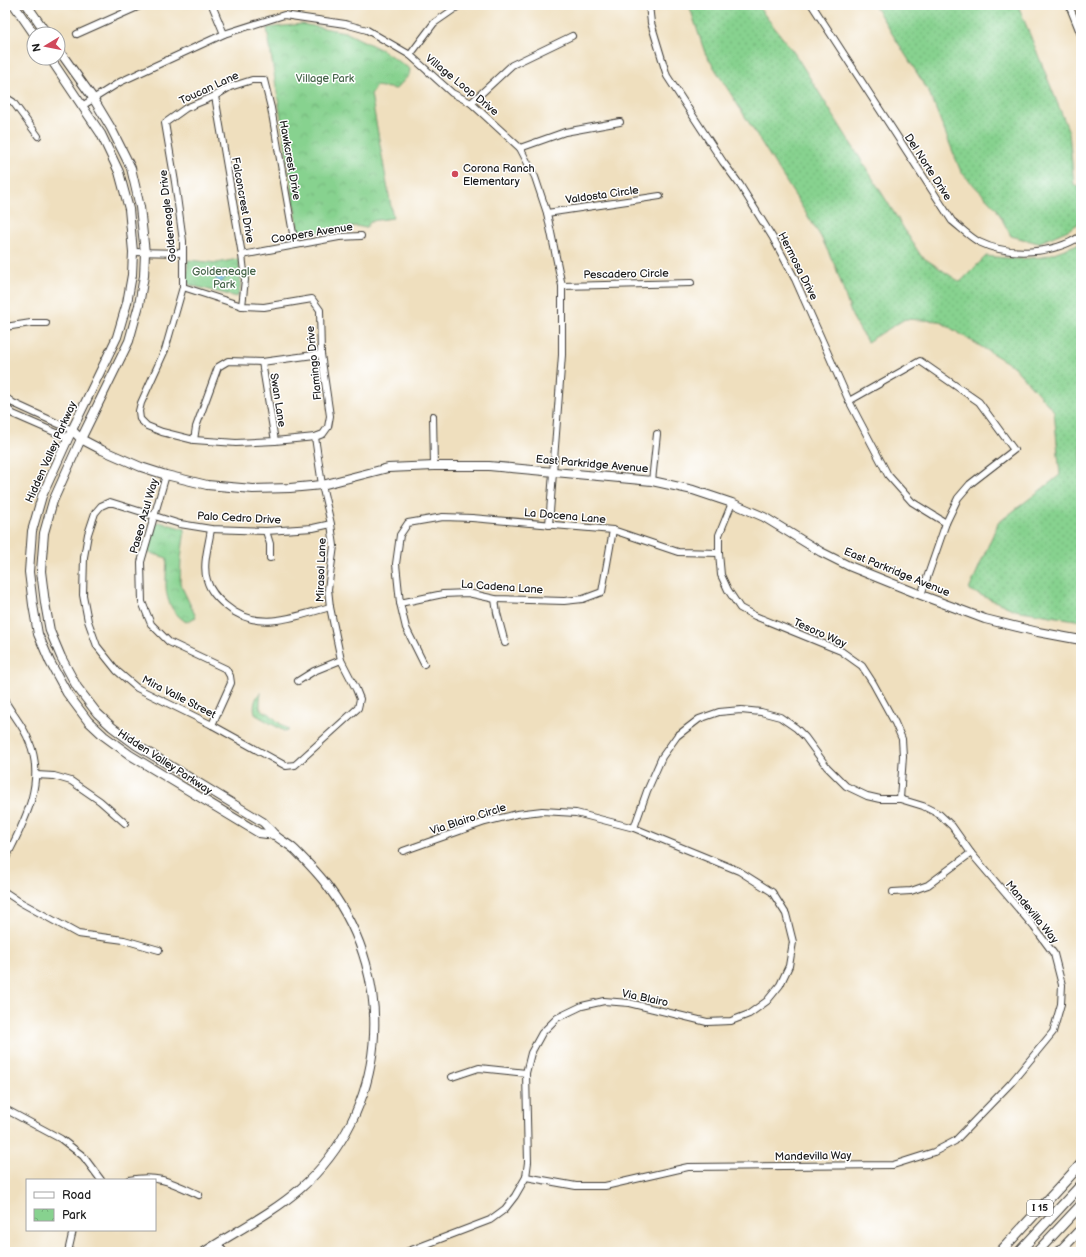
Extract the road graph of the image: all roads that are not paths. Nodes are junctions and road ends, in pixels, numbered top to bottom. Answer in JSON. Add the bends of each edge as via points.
{"nodes":[{"id":1,"x":14,"y":5,"type":"edge"},
{"id":2,"x":27,"y":5,"type":"edge"},
{"id":3,"x":142,"y":5,"type":"edge"},
{"id":4,"x":212,"y":5,"type":"edge"},
{"id":5,"x":460,"y":5,"type":"edge"},
{"id":6,"x":649,"y":5,"type":"edge"},
{"id":7,"x":812,"y":5,"type":"edge"},
{"id":8,"x":1069,"y":5,"type":"edge"},
{"id":9,"x":28,"y":26,"type":"edge"},
{"id":10,"x":41,"y":26,"type":"edge"},
{"id":11,"x":77,"y":34,"type":"dead end"},
{"id":12,"x":224,"y":34,"type":"junction"},
{"id":13,"x":1081,"y":35,"type":"edge"},
{"id":14,"x":572,"y":36,"type":"dead end"},
{"id":15,"x":410,"y":54,"type":"junction"},
{"id":16,"x":66,"y":60,"type":"edge"},
{"id":17,"x":55,"y":66,"type":"edge"},
{"id":18,"x":264,"y":80,"type":"joint"},
{"id":19,"x":215,"y":96,"type":"junction"},
{"id":20,"x":5,"y":97,"type":"edge"},
{"id":21,"x":93,"y":98,"type":"junction"},
{"id":22,"x":470,"y":103,"type":"junction"},
{"id":23,"x":82,"y":106,"type":"junction"},
{"id":24,"x":620,"y":122,"type":"dead end"},
{"id":25,"x":165,"y":123,"type":"joint"},
{"id":26,"x":38,"y":136,"type":"dead end"},
{"id":27,"x":520,"y":148,"type":"junction"},
{"id":28,"x":660,"y":196,"type":"dead end"},
{"id":29,"x":547,"y":213,"type":"junction"},
{"id":30,"x":361,"y":236,"type":"dead end"},
{"id":31,"x":1081,"y":236,"type":"edge"},
{"id":32,"x":295,"y":245,"type":"junction"},
{"id":33,"x":133,"y":252,"type":"junction"},
{"id":34,"x":145,"y":252,"type":"junction"},
{"id":35,"x":183,"y":253,"type":"junction"},
{"id":36,"x":242,"y":255,"type":"junction"},
{"id":37,"x":691,"y":283,"type":"dead end"},
{"id":38,"x":562,"y":286,"type":"junction"},
{"id":39,"x":183,"y":287,"type":"junction"},
{"id":40,"x":242,"y":306,"type":"junction"},
{"id":41,"x":46,"y":323,"type":"dead end"},
{"id":42,"x":5,"y":327,"type":"edge"},
{"id":43,"x":322,"y":354,"type":"junction"},
{"id":44,"x":262,"y":362,"type":"junction"},
{"id":45,"x":5,"y":398,"type":"edge"},
{"id":46,"x":849,"y":401,"type":"junction"},
{"id":47,"x":5,"y":406,"type":"edge"},
{"id":48,"x":433,"y":416,"type":"dead end"},
{"id":49,"x":72,"y":430,"type":"junction"},
{"id":50,"x":656,"y":434,"type":"dead end"},
{"id":51,"x":315,"y":437,"type":"junction"},
{"id":52,"x":68,"y":438,"type":"junction"},
{"id":53,"x":81,"y":439,"type":"junction"},
{"id":54,"x":194,"y":440,"type":"junction"},
{"id":55,"x":275,"y":441,"type":"junction"},
{"id":56,"x":434,"y":466,"type":"junction"},
{"id":57,"x":552,"y":472,"type":"junction"},
{"id":58,"x":166,"y":476,"type":"junction"},
{"id":59,"x":652,"y":480,"type":"junction"},
{"id":60,"x":322,"y":485,"type":"junction"},
{"id":61,"x":732,"y":503,"type":"junction"},
{"id":62,"x":101,"y":506,"type":"joint"},
{"id":63,"x":154,"y":515,"type":"junction"},
{"id":64,"x":946,"y":523,"type":"junction"},
{"id":65,"x":331,"y":524,"type":"junction"},
{"id":66,"x":549,"y":525,"type":"junction"},
{"id":67,"x":211,"y":528,"type":"junction"},
{"id":68,"x":613,"y":530,"type":"junction"},
{"id":69,"x":266,"y":531,"type":"junction"},
{"id":70,"x":719,"y":553,"type":"junction"},
{"id":71,"x":270,"y":558,"type":"dead end"},
{"id":72,"x":921,"y":595,"type":"junction"},
{"id":73,"x":495,"y":599,"type":"junction"},
{"id":74,"x":400,"y":603,"type":"junction"},
{"id":75,"x":330,"y":607,"type":"junction"},
{"id":76,"x":1081,"y":640,"type":"edge"},
{"id":77,"x":505,"y":643,"type":"dead end"},
{"id":78,"x":341,"y":660,"type":"junction"},
{"id":79,"x":424,"y":664,"type":"dead end"},
{"id":80,"x":298,"y":681,"type":"dead end"},
{"id":81,"x":5,"y":701,"type":"edge"},
{"id":82,"x":8,"y":712,"type":"edge"},
{"id":83,"x":212,"y":725,"type":"junction"},
{"id":84,"x":286,"y":766,"type":"joint"},
{"id":85,"x":36,"y":775,"type":"junction"},
{"id":86,"x":900,"y":799,"type":"junction"},
{"id":87,"x":125,"y":823,"type":"dead end"},
{"id":88,"x":634,"y":828,"type":"junction"},
{"id":89,"x":275,"y":835,"type":"junction"},
{"id":90,"x":403,"y":851,"type":"dead end"},
{"id":91,"x":970,"y":853,"type":"junction"},
{"id":92,"x":5,"y":860,"type":"edge"},
{"id":93,"x":5,"y":892,"type":"edge"},
{"id":94,"x":893,"y":892,"type":"dead end"},
{"id":95,"x":159,"y":950,"type":"dead end"},
{"id":96,"x":526,"y":1073,"type":"junction"},
{"id":97,"x":452,"y":1076,"type":"dead end"},
{"id":98,"x":5,"y":1109,"type":"edge"},
{"id":99,"x":1081,"y":1164,"type":"edge"},
{"id":100,"x":526,"y":1177,"type":"junction"},
{"id":101,"x":100,"y":1179,"type":"edge"},
{"id":102,"x":134,"y":1179,"type":"edge"},
{"id":103,"x":1081,"y":1185,"type":"edge"},
{"id":104,"x":200,"y":1195,"type":"dead end"},
{"id":105,"x":1081,"y":1205,"type":"edge"},
{"id":106,"x":1081,"y":1229,"type":"edge"},
{"id":107,"x":72,"y":1231,"type":"edge"},
{"id":108,"x":218,"y":1244,"type":"junction"},
{"id":109,"x":68,"y":1252,"type":"edge"},
{"id":110,"x":204,"y":1252,"type":"edge"},
{"id":111,"x":224,"y":1252,"type":"edge"},
{"id":112,"x":406,"y":1252,"type":"edge"},
{"id":113,"x":1000,"y":1252,"type":"edge"},
{"id":114,"x":1019,"y":1252,"type":"edge"},
{"id":115,"x":1037,"y":1252,"type":"edge"},
{"id":116,"x":1059,"y":1252,"type":"edge"}],
"edges":[{"from":1,"to":9,"type":"main road"},
{"from":2,"to":10,"type":"main road"},
{"from":3,"to":11,"type":"street"},
{"from":4,"to":12,"type":"street"},
{"from":5,"to":15,"type":"street","via":[[434,23]]},
{"from":6,"to":46,"type":"street","name":"Hermosa Drive","via":[[651,23],[667,76],[773,238],[795,279]]},
{"from":7,"to":31,"type":"street","name":"Del Norte Drive","via":[[952,221],[978,242],[999,250],[1046,250]]},
{"from":8,"to":13,"type":"street"},
{"from":12,"to":15,"type":"street","name":"Village Loop Drive","via":[[284,15],[367,30]]},
{"from":12,"to":21,"type":"street","name":"Village Loop Drive","via":[[120,82]]},
{"from":14,"to":22,"type":"street","via":[[512,65]]},
{"from":15,"to":22,"type":"street","name":"Village Loop Drive","via":[[452,93]]},
{"from":16,"to":21,"type":"main road","name":"Hidden Valley Parkway"},
{"from":17,"to":23,"type":"main road","name":"Hidden Valley Parkway"},
{"from":18,"to":19,"type":"street","name":"Toucan Lane","via":[[252,80],[230,87]]},
{"from":18,"to":32,"type":"street","name":"Hawkcrest Drive"},
{"from":19,"to":25,"type":"street","name":"Toucan Lane","via":[[186,108]]},
{"from":19,"to":36,"type":"street","name":"Falconcrest Drive"},
{"from":20,"to":26,"type":"street","via":[[13,102]]},
{"from":21,"to":23,"type":"street","name":"Village Loop Drive"},
{"from":21,"to":34,"type":"main road","name":"Hidden Valley Parkway","via":[[131,168],[140,206]]},
{"from":22,"to":27,"type":"street","name":"Village Loop Drive"},
{"from":23,"to":33,"type":"main road","name":"Hidden Valley Parkway","via":[[101,134],[119,172],[129,208]]},
{"from":24,"to":27,"type":"street","via":[[565,132]]},
{"from":25,"to":35,"type":"street","name":"Goldeneagle Drive"},
{"from":27,"to":29,"type":"street","name":"Village Loop Drive","via":[[535,177]]},
{"from":28,"to":29,"type":"street","name":"Valdosta Circle"},
{"from":29,"to":38,"type":"street","name":"Village Loop Drive"},
{"from":30,"to":32,"type":"street","name":"Coopers Avenue"},
{"from":32,"to":36,"type":"street","name":"Coopers Avenue"},
{"from":33,"to":34,"type":"street"},
{"from":33,"to":49,"type":"main road","name":"Hidden Valley Parkway","via":[[132,275],[118,337]]},
{"from":34,"to":35,"type":"street"},
{"from":34,"to":53,"type":"main road","name":"Hidden Valley Parkway","via":[[139,305],[129,342]]},
{"from":35,"to":39,"type":"street","name":"Goldeneagle Drive"},
{"from":36,"to":40,"type":"street","name":"Falconcrest Drive","via":[[245,280]]},
{"from":37,"to":38,"type":"street","name":"Pescadero Circle"},
{"from":38,"to":57,"type":"street","name":"Village Loop Drive","via":[[562,355]]},
{"from":39,"to":40,"type":"street"},
{"from":39,"to":54,"type":"street","name":"Goldeneagle Drive","via":[[165,350],[139,411],[140,419],[147,426]]},
{"from":40,"to":43,"type":"street","name":"Flamingo Drive","via":[[264,307],[312,299],[320,310]]},
{"from":41,"to":42,"type":"street"},
{"from":43,"to":44,"type":"street"},
{"from":43,"to":51,"type":"street","name":"Flamingo Drive","via":[[330,416],[328,427],[323,434]]},
{"from":44,"to":54,"type":"street","via":[[228,361],[218,367],[196,427]]},
{"from":44,"to":55,"type":"street","name":"Swan Lane"},
{"from":45,"to":49,"type":"street"},
{"from":46,"to":64,"type":"street","name":"Hermosa Drive","via":[[888,474],[912,502]]},
{"from":46,"to":64,"type":"street","via":[[920,361],[979,402],[1014,450],[970,484],[958,498]]},
{"from":47,"to":52,"type":"street","via":[[13,414]]},
{"from":48,"to":56,"type":"street"},
{"from":49,"to":52,"type":"main road","name":"Hidden Valley Parkway"},
{"from":49,"to":53,"type":"main road","name":"East Parkridge Avenue"},
{"from":50,"to":59,"type":"street"},
{"from":51,"to":55,"type":"street"},
{"from":51,"to":60,"type":"street","name":"Mirasol Lane"},
{"from":52,"to":53,"type":"main road","name":"East Parkridge Avenue"},
{"from":52,"to":89,"type":"main road","name":"Hidden Valley Parkway","via":[[42,496],[32,531],[29,572],[33,605],[38,634],[50,662],[67,693],[88,721],[104,736],[130,755],[259,833]]},
{"from":53,"to":58,"type":"main road","name":"East Parkridge Avenue"},
{"from":53,"to":89,"type":"main road","name":"Hidden Valley Parkway","via":[[53,501],[44,533],[41,571],[45,603],[50,631],[61,656],[77,687],[96,713],[142,749],[263,822]]},
{"from":54,"to":55,"type":"street","via":[[236,443]]},
{"from":56,"to":57,"type":"main road","name":"East Parkridge Avenue","via":[[489,466]]},
{"from":56,"to":60,"type":"main road","name":"East Parkridge Avenue","via":[[388,468]]},
{"from":57,"to":59,"type":"main road","name":"East Parkridge Avenue"},
{"from":57,"to":66,"type":"street","name":"Village Loop Drive"},
{"from":58,"to":60,"type":"main road","name":"East Parkridge Avenue","via":[[207,485],[253,489]]},
{"from":58,"to":63,"type":"street","name":"Paseo Azul Way"},
{"from":59,"to":61,"type":"main road","name":"East Parkridge Avenue"},
{"from":60,"to":65,"type":"street","name":"Mirasol Lane"},
{"from":61,"to":70,"type":"street","name":"Tesoro Way","via":[[719,535]]},
{"from":61,"to":72,"type":"main road","name":"East Parkridge Avenue","via":[[764,517],[849,566]]},
{"from":62,"to":63,"type":"street","name":"Palo Cedro Drive","via":[[110,502]]},
{"from":62,"to":83,"type":"street","name":"Mira Valle Street","via":[[95,513],[88,534],[83,595],[88,621],[97,646],[117,671],[138,688]]},
{"from":63,"to":67,"type":"street","name":"Palo Cedro Drive","via":[[180,524]]},
{"from":63,"to":83,"type":"street","name":"Paseo Azul Way","via":[[141,562],[142,602],[151,624],[169,642],[226,669],[230,676],[231,683]]},
{"from":64,"to":72,"type":"street"},
{"from":65,"to":69,"type":"street","name":"Palo Cedro Drive","via":[[313,528]]},
{"from":65,"to":75,"type":"street","name":"Mirasol Lane","via":[[334,546],[328,588]]},
{"from":66,"to":68,"type":"street","name":"La Docena Lane"},
{"from":66,"to":74,"type":"street","name":"La Docena Lane","via":[[443,517],[408,523],[400,535],[396,564]]},
{"from":67,"to":69,"type":"street","name":"Palo Cedro Drive"},
{"from":67,"to":75,"type":"street","via":[[206,566],[207,580],[215,596],[231,611],[262,622]]},
{"from":68,"to":70,"type":"street","name":"La Docena Lane","via":[[678,552]]},
{"from":68,"to":73,"type":"street","name":"La Cadena Lane","via":[[602,592],[583,599],[564,601]]},
{"from":69,"to":71,"type":"street","via":[[270,544]]},
{"from":70,"to":86,"type":"street","name":"Tesoro Way","via":[[720,575],[740,608],[841,651],[862,666],[902,739]]},
{"from":72,"to":76,"type":"main road","name":"East Parkridge Avenue","via":[[985,619]]},
{"from":73,"to":74,"type":"street","name":"La Cadena Lane","via":[[468,593],[443,594]]},
{"from":73,"to":77,"type":"street"},
{"from":74,"to":79,"type":"street","via":[[406,628]]},
{"from":75,"to":78,"type":"street","name":"Mirasol Lane"},
{"from":78,"to":80,"type":"street"},
{"from":78,"to":84,"type":"street","name":"Mirasol Lane","via":[[360,699],[358,708],[295,765]]},
{"from":81,"to":82,"type":"street"},
{"from":82,"to":85,"type":"street","via":[[29,741]]},
{"from":83,"to":84,"type":"street","name":"Mira Valle Street"},
{"from":85,"to":87,"type":"street","via":[[54,776],[71,781],[100,801]]},
{"from":85,"to":92,"type":"street","via":[[31,803]]},
{"from":86,"to":88,"type":"street","name":"Mandevilla Way","via":[[866,796],[846,786],[827,767],[805,737],[780,717],[741,710],[719,712],[699,719],[677,736],[662,757]]},
{"from":86,"to":91,"type":"street","name":"Mandevilla Way","via":[[939,814],[952,826]]},
{"from":88,"to":90,"type":"street","name":"Via Blairo Circle","via":[[576,813],[542,811],[485,822]]},
{"from":88,"to":96,"type":"street","name":"Via Blairo","via":[[739,871],[772,892],[786,914],[793,942],[789,966],[780,985],[767,1001],[749,1014],[731,1021],[707,1022],[629,1003],[604,1001],[582,1006],[556,1018],[542,1033],[531,1053]]},
{"from":89,"to":108,"type":"main road","name":"Hidden Valley Parkway","via":[[313,868],[347,915],[359,940],[372,986],[375,1012],[372,1063],[352,1121],[336,1150],[319,1170],[280,1204]]},
{"from":91,"to":94,"type":"street","via":[[928,885],[911,891]]},
{"from":91,"to":100,"type":"street","name":"Mandevilla Way","via":[[1054,954],[1062,985],[1061,1004],[1053,1032],[1011,1083],[955,1141],[934,1152],[893,1165],[688,1167],[605,1186],[576,1186]]},
{"from":93,"to":95,"type":"street","via":[[78,934],[124,940]]},
{"from":96,"to":97,"type":"street","via":[[479,1068]]},
{"from":96,"to":100,"type":"street","name":"Via Blairo"},
{"from":98,"to":101,"type":"street","via":[[61,1139],[83,1156]]},
{"from":99,"to":113,"type":"highway","number":"I 15"},
{"from":100,"to":112,"type":"street","name":"Via Blairo","via":[[516,1196],[505,1209],[490,1220]]},
{"from":102,"to":104,"type":"street","via":[[143,1177],[162,1179]]},
{"from":103,"to":114,"type":"highway"},
{"from":105,"to":115,"type":"highway"},
{"from":106,"to":116,"type":"highway"},
{"from":107,"to":109,"type":"street"},
{"from":108,"to":110,"type":"main road","name":"Hidden Valley Parkway"},
{"from":108,"to":111,"type":"street"}]}
